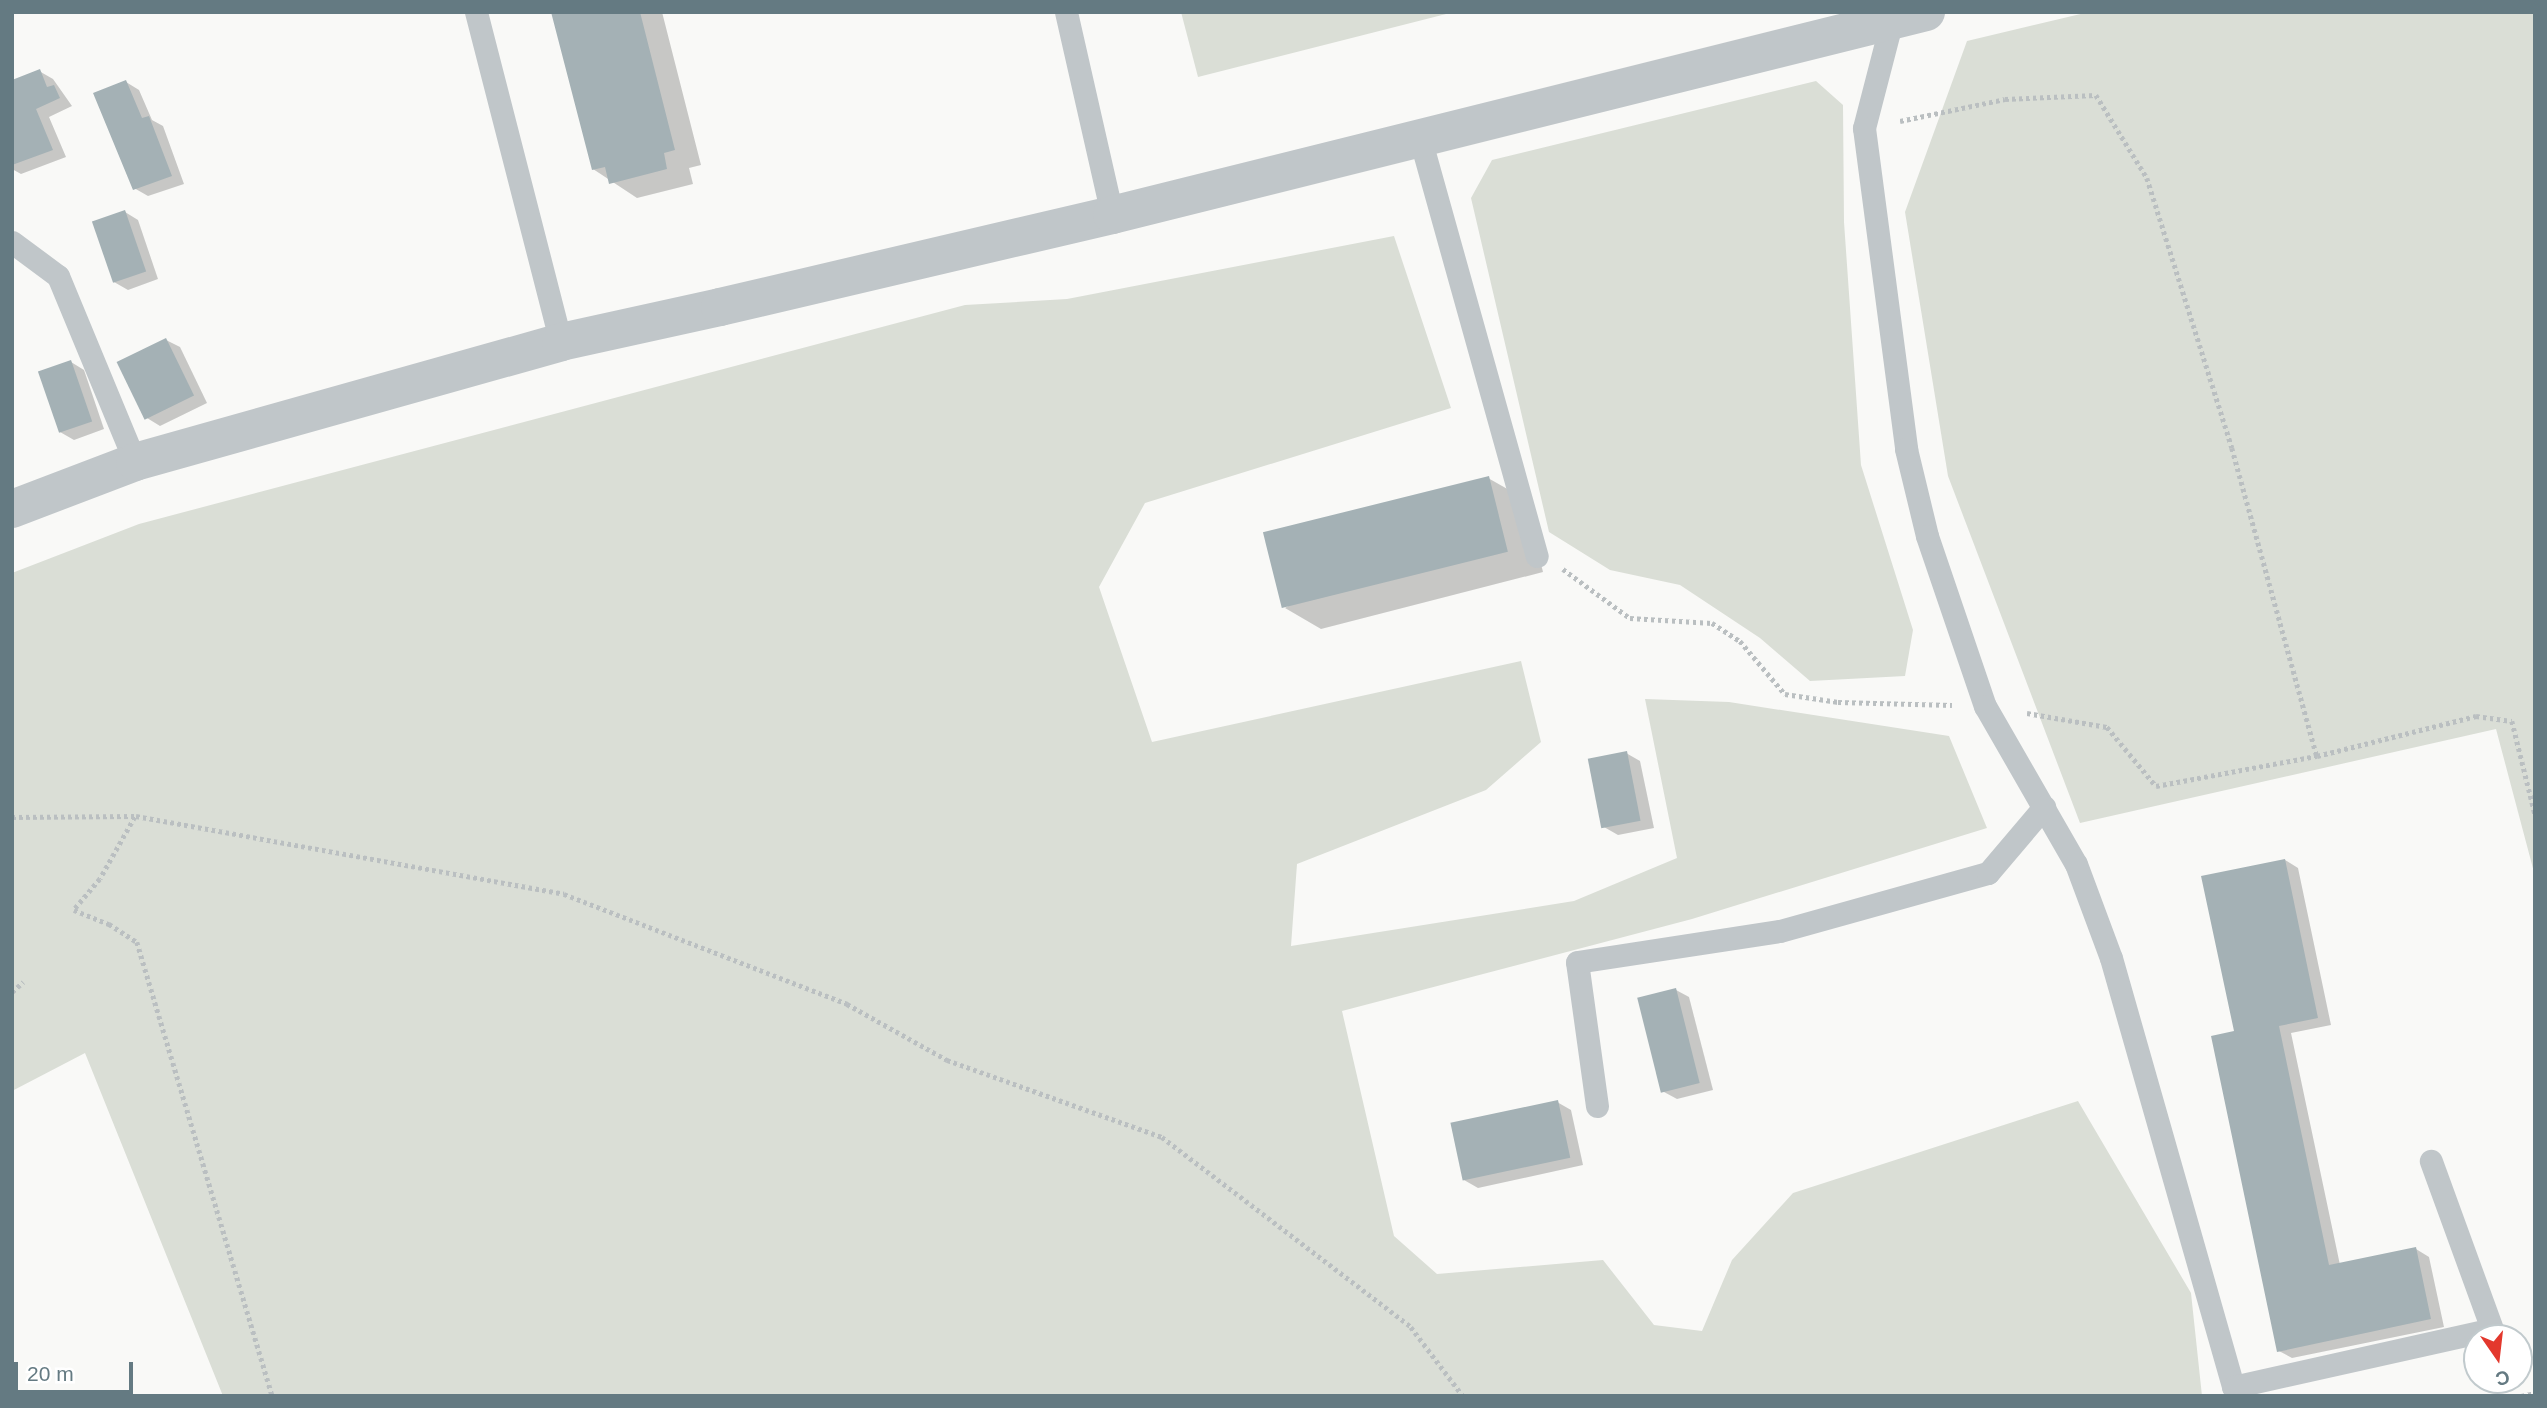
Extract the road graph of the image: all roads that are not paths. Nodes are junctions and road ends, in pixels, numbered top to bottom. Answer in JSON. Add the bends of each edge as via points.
{"nodes":[{"id":1,"x":477,"y":12,"type":"edge"},
{"id":2,"x":1066,"y":12,"type":"edge"},
{"id":3,"x":1904,"y":15,"type":"edge"},
{"id":4,"x":1420,"y":138,"type":"junction"},
{"id":5,"x":1112,"y":215,"type":"junction"},
{"id":6,"x":12,"y":242,"type":"edge"},
{"id":7,"x":561,"y":342,"type":"junction"},
{"id":8,"x":135,"y":462,"type":"junction"},
{"id":9,"x":12,"y":509,"type":"edge"},
{"id":10,"x":1537,"y":556,"type":"road end"},
{"id":11,"x":2044,"y":807,"type":"junction"},
{"id":12,"x":1597,"y":1106,"type":"dead end"},
{"id":13,"x":2431,"y":1161,"type":"dead end"}],
"edges":[{"from":1,"to":7,"type":"lane"},
{"from":2,"to":5,"type":"lane"},
{"from":3,"to":4,"type":"street"},
{"from":3,"to":11,"type":"lane","via":[[1864,128],[1906,449],[1927,536],[1985,706]]},
{"from":4,"to":5,"type":"street"},
{"from":4,"to":10,"type":"lane"},
{"from":5,"to":7,"type":"street"},
{"from":6,"to":8,"type":"lane","via":[[58,276]]},
{"from":7,"to":8,"type":"street"},
{"from":8,"to":9,"type":"street"},
{"from":11,"to":12,"type":"lane","via":[[1989,873],[1780,931],[1577,962]]},
{"from":11,"to":13,"type":"lane","via":[[2076,864],[2111,958],[2233,1387],[2492,1329]]}]}
